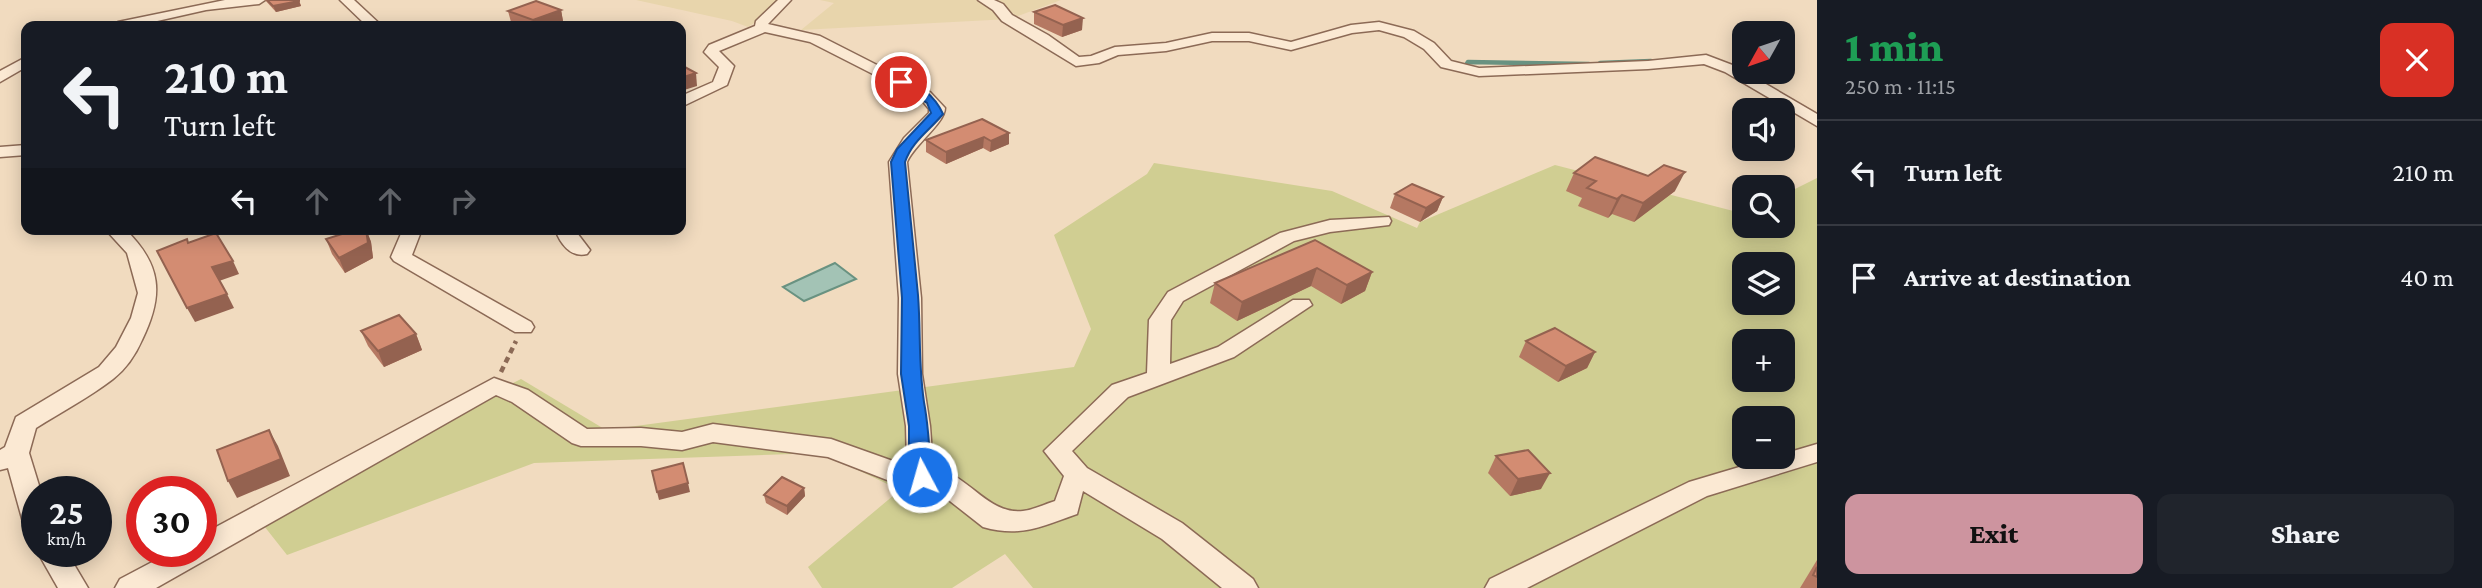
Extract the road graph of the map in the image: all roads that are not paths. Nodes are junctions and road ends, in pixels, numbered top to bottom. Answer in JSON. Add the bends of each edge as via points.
{"nodes":[{"id":1,"x":259,"y":0,"type":"edge"},
{"id":2,"x":346,"y":0,"type":"edge"},
{"id":3,"x":785,"y":0,"type":"edge"},
{"id":4,"x":984,"y":0,"type":"edge"},
{"id":5,"x":140,"y":21,"type":"edge"},
{"id":6,"x":369,"y":21,"type":"edge"},
{"id":7,"x":763,"y":27,"type":"junction"},
{"id":8,"x":21,"y":64,"type":"edge"},
{"id":9,"x":0,"y":77,"type":"edge"},
{"id":10,"x":686,"y":100,"type":"edge"},
{"id":11,"x":1817,"y":121,"type":"edge"},
{"id":12,"x":21,"y":150,"type":"edge"},
{"id":13,"x":0,"y":152,"type":"edge"},
{"id":14,"x":1382,"y":221,"type":"dead end"},
{"id":15,"x":120,"y":235,"type":"edge"},
{"id":16,"x":410,"y":235,"type":"edge"},
{"id":17,"x":567,"y":235,"type":"edge"},
{"id":18,"x":580,"y":250,"type":"dead end"},
{"id":19,"x":1301,"y":305,"type":"dead end"},
{"id":20,"x":523,"y":327,"type":"road end"},
{"id":21,"x":1158,"y":377,"type":"junction"},
{"id":22,"x":1817,"y":453,"type":"edge"},
{"id":23,"x":8,"y":457,"type":"edge"},
{"id":24,"x":1078,"y":475,"type":"junction"},
{"id":25,"x":922,"y":477,"type":"junction"},
{"id":26,"x":21,"y":486,"type":"edge"},
{"id":27,"x":217,"y":540,"type":"edge"},
{"id":28,"x":61,"y":567,"type":"edge"},
{"id":29,"x":168,"y":567,"type":"edge"},
{"id":30,"x":73,"y":588,"type":"edge"},
{"id":31,"x":130,"y":588,"type":"edge"},
{"id":32,"x":1243,"y":588,"type":"edge"},
{"id":33,"x":1500,"y":588,"type":"edge"}],
"edges":[{"from":1,"to":5,"type":"street"},
{"from":2,"to":6,"type":"street"},
{"from":3,"to":7,"type":"street"},
{"from":4,"to":11,"type":"street","via":[[1076,62],[1115,51],[1212,37],[1249,37],[1291,46],[1379,26],[1409,34],[1447,64],[1479,72],[1706,59]]},
{"from":7,"to":10,"type":"street","via":[[714,48],[711,52],[727,66],[719,85]]},
{"from":7,"to":25,"type":"street","via":[[816,39],[925,95],[937,108],[937,114],[898,162],[910,298],[910,374]]},
{"from":8,"to":9,"type":"street"},
{"from":12,"to":13,"type":"street"},
{"from":14,"to":21,"type":"street","via":[[1330,226],[1287,237],[1175,297],[1160,320]]},
{"from":15,"to":23,"type":"street","via":[[136,251],[148,293],[126,350],[107,372],[25,423]]},
{"from":16,"to":20,"type":"street","via":[[401,257]]},
{"from":17,"to":18,"type":"street"},
{"from":19,"to":21,"type":"street","via":[[1226,352]]},
{"from":21,"to":24,"type":"street","via":[[1120,391],[1057,451]]},
{"from":22,"to":33,"type":"street","via":[[1698,489]]},
{"from":23,"to":26,"type":"street"},
{"from":24,"to":25,"type":"street","via":[[1066,508],[1023,522],[993,519],[956,489],[937,478]]},
{"from":24,"to":32,"type":"street","via":[[1171,531]]},
{"from":25,"to":27,"type":"street","via":[[900,475],[831,448],[713,433],[682,441],[581,437],[520,396],[494,386]]},
{"from":28,"to":30,"type":"street"},
{"from":29,"to":31,"type":"street"}]}
